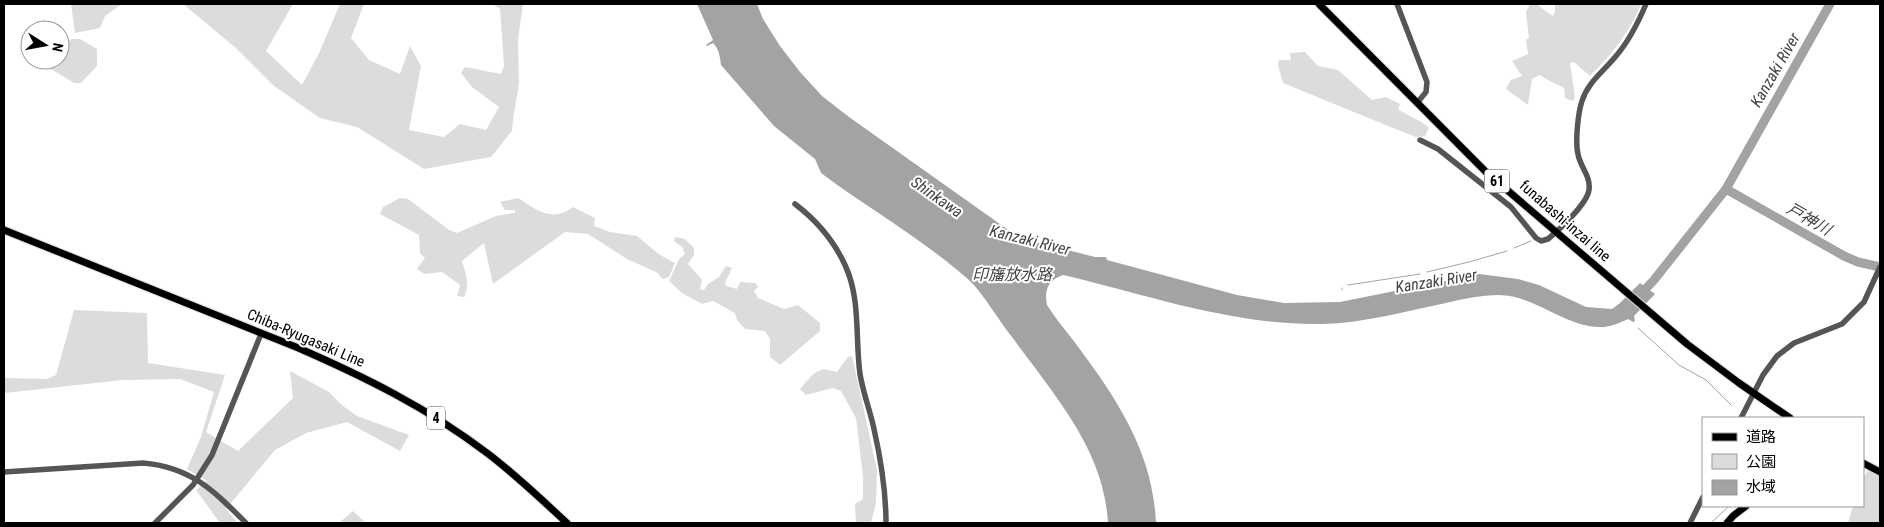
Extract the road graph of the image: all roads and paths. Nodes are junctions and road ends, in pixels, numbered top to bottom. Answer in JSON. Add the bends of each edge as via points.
{"nodes":[{"id":1,"x":1319,"y":4,"type":"edge"},
{"id":2,"x":1398,"y":4,"type":"edge"},
{"id":3,"x":1646,"y":4,"type":"edge"},
{"id":4,"x":1417,"y":103,"type":"junction"},
{"id":5,"x":1420,"y":140,"type":"dead end"},
{"id":6,"x":794,"y":204,"type":"dead end"},
{"id":7,"x":4,"y":230,"type":"edge"},
{"id":8,"x":1557,"y":232,"type":"junction"},
{"id":9,"x":1879,"y":270,"type":"edge"},
{"id":10,"x":261,"y":334,"type":"junction"},
{"id":11,"x":1754,"y":394,"type":"junction"},
{"id":12,"x":1742,"y":417,"type":"edge"},
{"id":13,"x":1788,"y":417,"type":"edge"},
{"id":14,"x":1864,"y":463,"type":"edge"},
{"id":15,"x":4,"y":472,"type":"edge"},
{"id":16,"x":1880,"y":472,"type":"edge"},
{"id":17,"x":197,"y":479,"type":"junction"},
{"id":18,"x":1702,"y":499,"type":"edge"},
{"id":19,"x":1745,"y":507,"type":"edge"},
{"id":20,"x":154,"y":523,"type":"edge"},
{"id":21,"x":246,"y":523,"type":"edge"},
{"id":22,"x":567,"y":523,"type":"edge"},
{"id":23,"x":886,"y":523,"type":"edge"},
{"id":24,"x":1690,"y":523,"type":"edge"},
{"id":25,"x":1728,"y":523,"type":"edge"}],
"edges":[{"from":1,"to":4,"type":"main road","name":"funabashi-inzai line","number":"61"},
{"from":2,"to":4,"type":"street","via":[[1426,82],[1426,92]]},
{"from":3,"to":8,"type":"street","via":[[1625,45],[1586,91],[1581,104],[1577,147],[1589,179],[1588,197]]},
{"from":4,"to":8,"type":"main road","name":"funabashi-inzai line","number":"61","via":[[1486,172]]},
{"from":5,"to":8,"type":"street","via":[[1438,149],[1510,206],[1541,242]]},
{"from":6,"to":23,"type":"street","via":[[835,245],[852,284],[860,372],[881,468]]},
{"from":7,"to":10,"type":"main road","name":"Chiba-Ryugasaki Line","number":"4"},
{"from":8,"to":11,"type":"main road","name":"funabashi-inzai line","number":"61","via":[[1694,350]]},
{"from":9,"to":11,"type":"street","via":[[1864,302],[1856,311],[1842,324],[1787,347],[1773,360]]},
{"from":10,"to":17,"type":"street","via":[[212,455]]},
{"from":10,"to":22,"type":"main road","name":"Chiba-Ryugasaki Line","number":"4","via":[[341,367],[425,411],[498,461]]},
{"from":11,"to":12,"type":"street"},
{"from":11,"to":13,"type":"main road","name":"funabashi-inzai line","number":"61"},
{"from":14,"to":16,"type":"main road"},
{"from":15,"to":17,"type":"street","via":[[144,464],[166,466]]},
{"from":17,"to":20,"type":"street"},
{"from":17,"to":21,"type":"street","via":[[222,498]]},
{"from":18,"to":24,"type":"street"},
{"from":19,"to":25,"type":"main road"}]}
